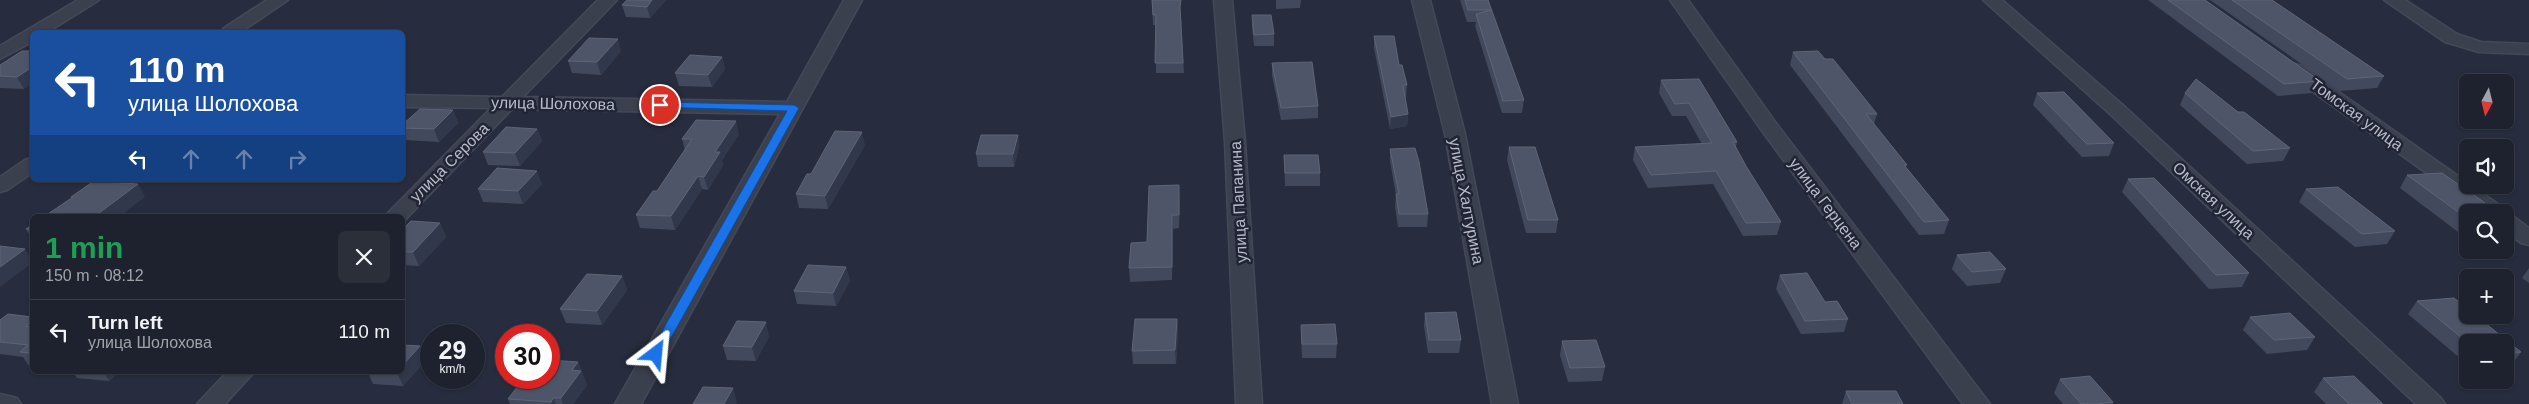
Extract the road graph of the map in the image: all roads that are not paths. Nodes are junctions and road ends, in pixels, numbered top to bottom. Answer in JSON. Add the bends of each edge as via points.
{"nodes":[{"id":1,"x":90,"y":0,"type":"edge"},
{"id":2,"x":279,"y":0,"type":"edge"},
{"id":3,"x":608,"y":0,"type":"edge"},
{"id":4,"x":853,"y":0,"type":"edge"},
{"id":5,"x":1224,"y":0,"type":"edge"},
{"id":6,"x":1421,"y":0,"type":"edge"},
{"id":7,"x":1679,"y":0,"type":"edge"},
{"id":8,"x":1992,"y":0,"type":"edge"},
{"id":9,"x":2393,"y":0,"type":"edge"},
{"id":10,"x":39,"y":30,"type":"edge"},
{"id":11,"x":233,"y":30,"type":"edge"},
{"id":12,"x":30,"y":35,"type":"edge"},
{"id":13,"x":2529,"y":49,"type":"edge"},
{"id":14,"x":0,"y":54,"type":"edge"},
{"id":15,"x":2284,"y":62,"type":"edge"},
{"id":16,"x":405,"y":101,"type":"edge"},
{"id":17,"x":508,"y":102,"type":"junction"},
{"id":18,"x":794,"y":108,"type":"junction"},
{"id":19,"x":30,"y":165,"type":"edge"},
{"id":20,"x":0,"y":186,"type":"edge"},
{"id":21,"x":2483,"y":204,"type":"edge"},
{"id":22,"x":398,"y":214,"type":"edge"},
{"id":23,"x":2514,"y":227,"type":"edge"},
{"id":24,"x":2529,"y":238,"type":"edge"},
{"id":25,"x":240,"y":374,"type":"edge"},
{"id":26,"x":0,"y":403,"type":"edge"},
{"id":27,"x":8,"y":404,"type":"edge"},
{"id":28,"x":210,"y":404,"type":"edge"},
{"id":29,"x":628,"y":404,"type":"edge"},
{"id":30,"x":1249,"y":404,"type":"edge"},
{"id":31,"x":1505,"y":404,"type":"edge"},
{"id":32,"x":1976,"y":404,"type":"edge"},
{"id":33,"x":2432,"y":404,"type":"edge"}],
"edges":[{"from":1,"to":10,"type":"street"},
{"from":2,"to":11,"type":"street"},
{"from":3,"to":17,"type":"street","name":"улица Серова"},
{"from":4,"to":18,"type":"street"},
{"from":5,"to":30,"type":"street","name":"улица Папанина"},
{"from":6,"to":31,"type":"street","name":"улица Халтурина","via":[[1455,134]]},
{"from":7,"to":32,"type":"street","name":"улица Герцена","via":[[1769,127]]},
{"from":8,"to":33,"type":"street","name":"Омская улица","via":[[2118,111]]},
{"from":9,"to":13,"type":"street","via":[[2450,38],[2478,47]]},
{"from":12,"to":14,"type":"street"},
{"from":15,"to":21,"type":"street","name":"Томская улица"},
{"from":16,"to":17,"type":"street","name":"улица Шолохова"},
{"from":17,"to":18,"type":"street","name":"улица Шолохова"},
{"from":17,"to":22,"type":"street","name":"улица Серова"},
{"from":18,"to":29,"type":"street"},
{"from":19,"to":20,"type":"street"},
{"from":23,"to":24,"type":"street"},
{"from":25,"to":28,"type":"street"},
{"from":26,"to":27,"type":"street"}]}
